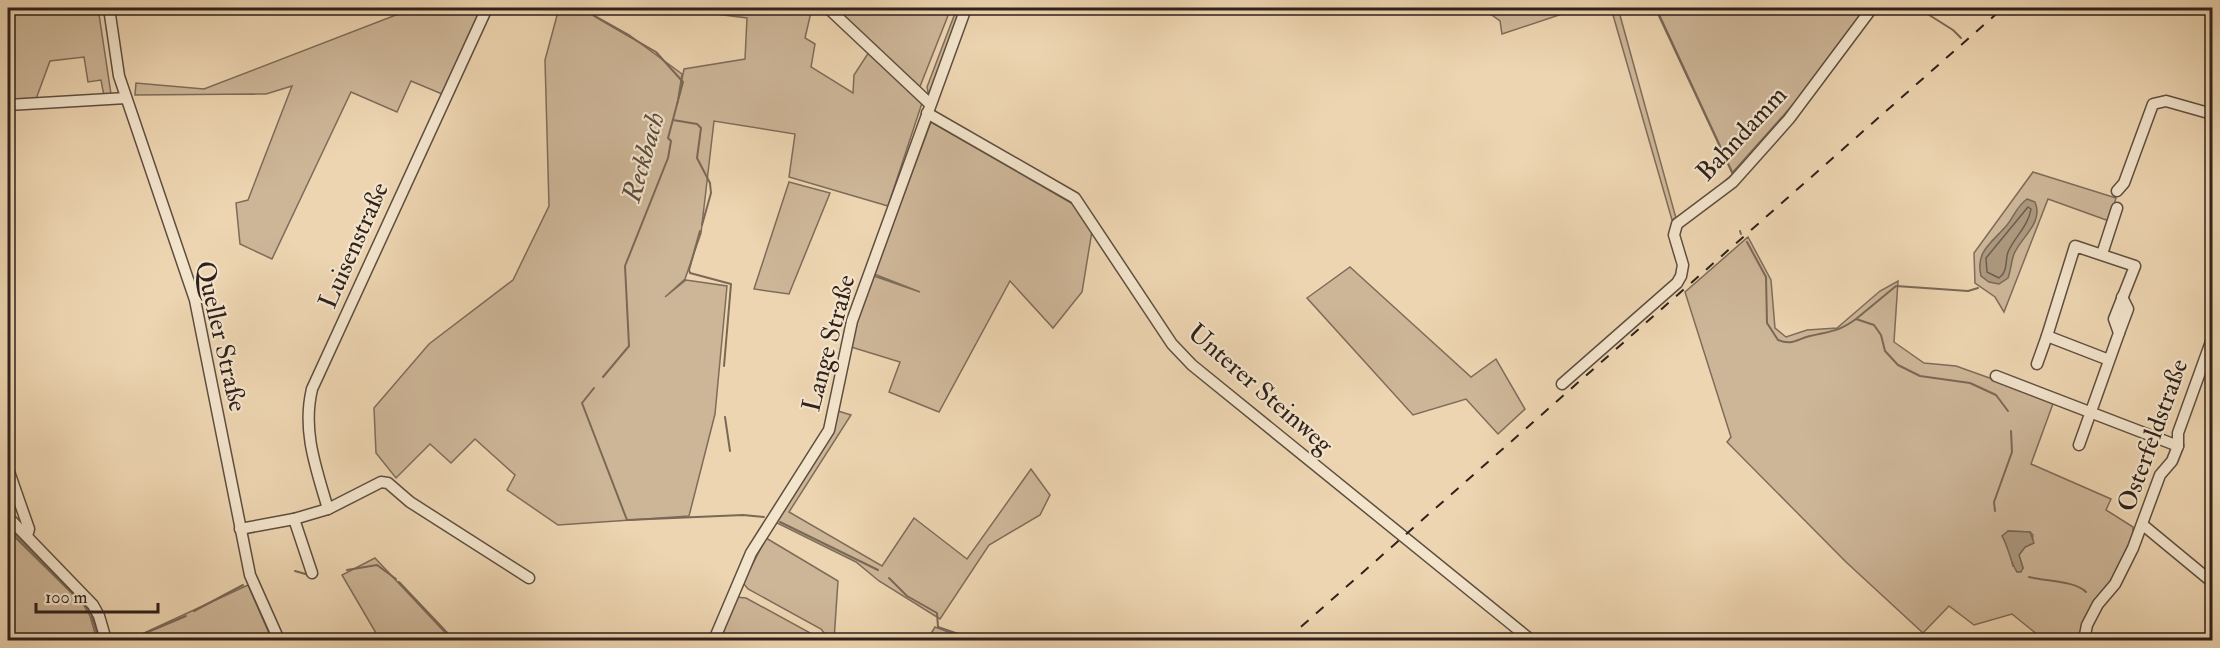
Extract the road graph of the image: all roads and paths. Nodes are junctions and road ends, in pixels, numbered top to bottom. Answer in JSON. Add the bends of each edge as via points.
{"nodes":[{"id":1,"x":109,"y":8,"type":"edge"},
{"id":2,"x":487,"y":8,"type":"edge"},
{"id":3,"x":828,"y":8,"type":"edge"},
{"id":4,"x":966,"y":8,"type":"edge"},
{"id":5,"x":1872,"y":8,"type":"edge"},
{"id":6,"x":126,"y":98,"type":"junction"},
{"id":7,"x":8,"y":105,"type":"edge"},
{"id":8,"x":929,"y":109,"type":"junction"},
{"id":9,"x":2212,"y":114,"type":"edge"},
{"id":10,"x":2117,"y":191,"type":"dead end"},
{"id":11,"x":2117,"y":208,"type":"dead end"},
{"id":12,"x":2102,"y":254,"type":"junction"},
{"id":13,"x":2047,"y":336,"type":"junction"},
{"id":14,"x":2212,"y":339,"type":"edge"},
{"id":15,"x":2109,"y":360,"type":"junction"},
{"id":16,"x":2037,"y":364,"type":"dead end"},
{"id":17,"x":1996,"y":376,"type":"dead end"},
{"id":18,"x":1562,"y":384,"type":"dead end"},
{"id":19,"x":2091,"y":412,"type":"junction"},
{"id":20,"x":2079,"y":445,"type":"dead end"},
{"id":21,"x":2178,"y":446,"type":"junction"},
{"id":22,"x":8,"y":469,"type":"edge"},
{"id":23,"x":328,"y":509,"type":"junction"},
{"id":24,"x":8,"y":517,"type":"edge"},
{"id":25,"x":294,"y":519,"type":"junction"},
{"id":26,"x":2143,"y":525,"type":"junction"},
{"id":27,"x":240,"y":529,"type":"junction"},
{"id":28,"x":27,"y":536,"type":"junction"},
{"id":29,"x":312,"y":573,"type":"dead end"},
{"id":30,"x":529,"y":578,"type":"dead end"},
{"id":31,"x":2212,"y":582,"type":"edge"},
{"id":32,"x":106,"y":640,"type":"edge"},
{"id":33,"x":279,"y":640,"type":"edge"},
{"id":34,"x":714,"y":640,"type":"edge"},
{"id":35,"x":1531,"y":640,"type":"edge"},
{"id":36,"x":2084,"y":640,"type":"edge"}],
"edges":[{"from":1,"to":6,"type":"street","name":"Queller Straße","via":[[116,64]]},
{"from":2,"to":23,"type":"street","name":"Luisenstraße","via":[[312,389],[307,420],[311,453]]},
{"from":3,"to":8,"type":"street"},
{"from":4,"to":8,"type":"street","name":"Lange Straße"},
{"from":5,"to":18,"type":"street","name":"Bahndamm","via":[[1789,119],[1733,182],[1677,224],[1674,235],[1683,265],[1677,283]]},
{"from":6,"to":7,"type":"street"},
{"from":6,"to":27,"type":"street","name":"Queller Straße","via":[[195,300]]},
{"from":8,"to":34,"type":"street","name":"Lange Straße","via":[[852,321],[829,430],[751,553]]},
{"from":8,"to":35,"type":"street","name":"Unterer Steinweg","via":[[1075,198],[1172,344],[1192,365]]},
{"from":9,"to":10,"type":"street","via":[[2166,101],[2153,104],[2124,183]]},
{"from":11,"to":12,"type":"street"},
{"from":12,"to":13,"type":"street","via":[[2075,246]]},
{"from":12,"to":15,"type":"street","via":[[2135,266],[2114,319],[2119,333]]},
{"from":13,"to":15,"type":"street"},
{"from":13,"to":16,"type":"street"},
{"from":14,"to":21,"type":"street","name":"Osterfeldstraße","via":[[2178,433]]},
{"from":15,"to":19,"type":"street"},
{"from":17,"to":19,"type":"street"},
{"from":19,"to":20,"type":"street"},
{"from":19,"to":21,"type":"street"},
{"from":21,"to":26,"type":"street","name":"Osterfeldstraße","via":[[2144,511]]},
{"from":22,"to":28,"type":"street","via":[[29,529]]},
{"from":23,"to":25,"type":"street"},
{"from":23,"to":30,"type":"street","via":[[381,482],[388,483],[410,502]]},
{"from":24,"to":28,"type":"street"},
{"from":25,"to":27,"type":"street"},
{"from":25,"to":29,"type":"street"},
{"from":26,"to":31,"type":"street"},
{"from":26,"to":36,"type":"street","name":"Osterfeldstraße","via":[[2115,585],[2098,604],[2087,625]]},
{"from":27,"to":33,"type":"street","name":"Queller Straße","via":[[250,575]]},
{"from":28,"to":32,"type":"street","via":[[93,605]]}]}
